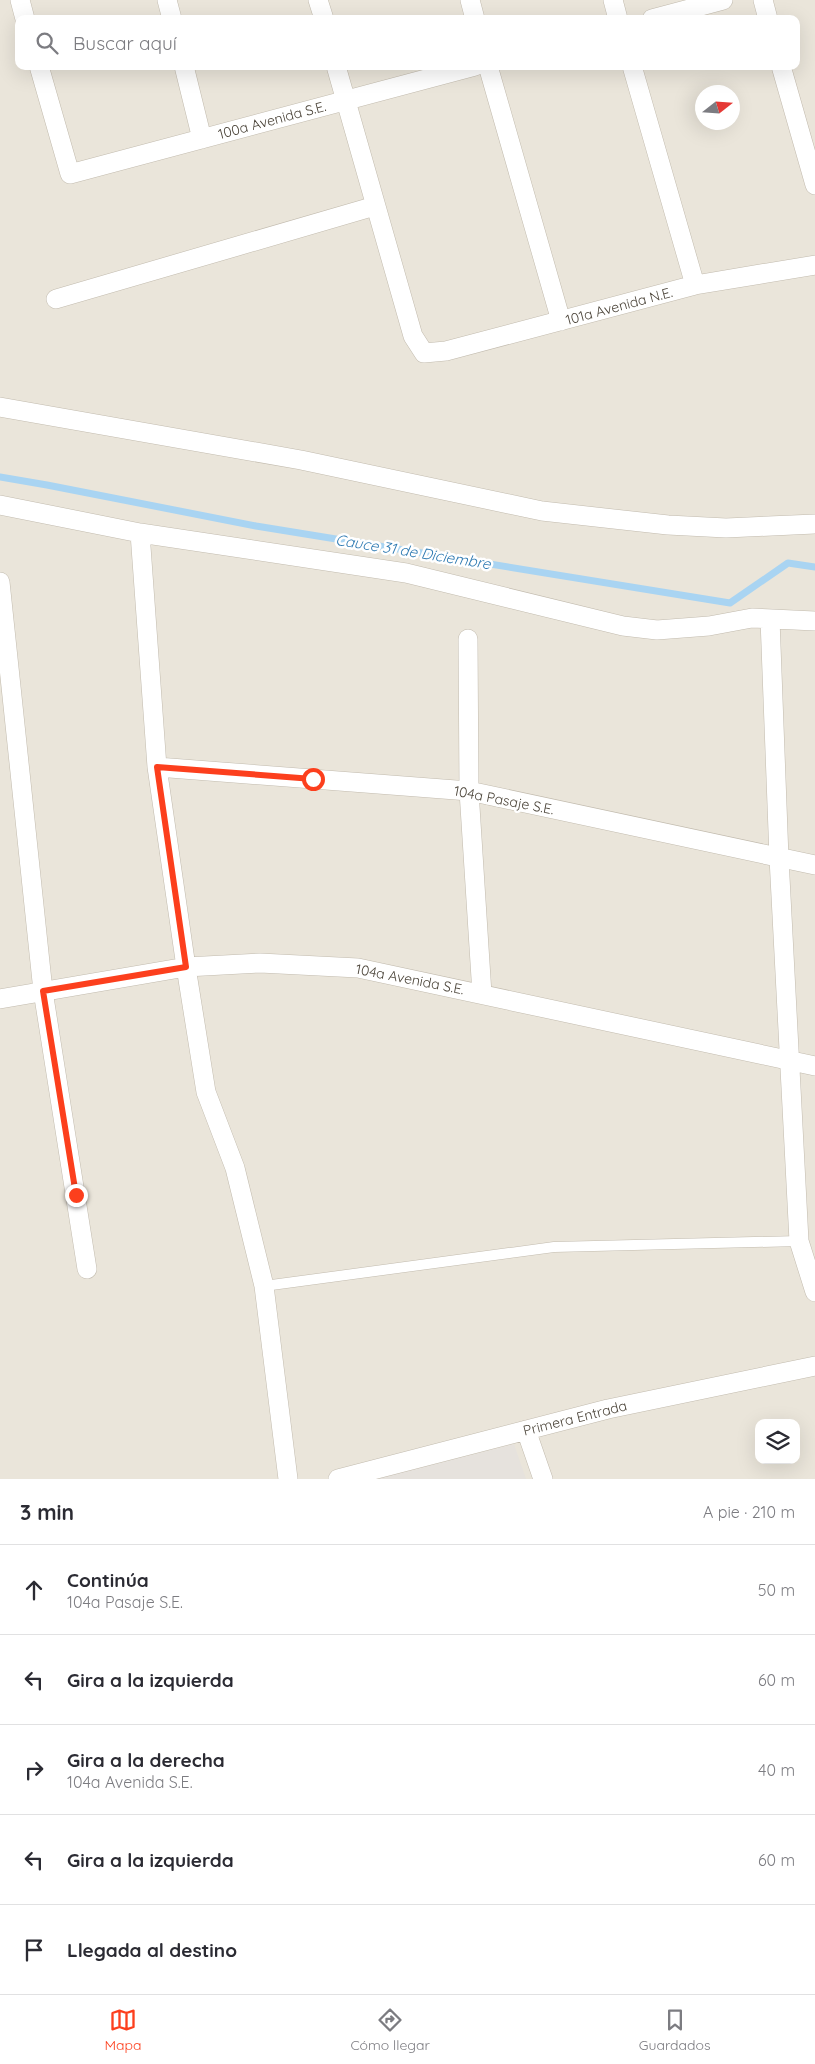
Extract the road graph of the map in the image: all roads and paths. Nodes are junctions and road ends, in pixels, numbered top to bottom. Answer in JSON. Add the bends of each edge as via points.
{"nodes":[{"id":1,"x":20,"y":0,"type":"edge"},
{"id":2,"x":167,"y":0,"type":"edge"},
{"id":3,"x":318,"y":0,"type":"edge"},
{"id":4,"x":470,"y":0,"type":"edge"},
{"id":5,"x":613,"y":0,"type":"edge"},
{"id":6,"x":723,"y":0,"type":"edge"},
{"id":7,"x":763,"y":0,"type":"edge"},
{"id":8,"x":24,"y":15,"type":"edge"},
{"id":9,"x":171,"y":15,"type":"edge"},
{"id":10,"x":323,"y":15,"type":"edge"},
{"id":11,"x":474,"y":15,"type":"edge"},
{"id":12,"x":617,"y":15,"type":"edge"},
{"id":13,"x":667,"y":15,"type":"edge"},
{"id":14,"x":767,"y":15,"type":"edge"},
{"id":15,"x":40,"y":70,"type":"edge"},
{"id":16,"x":185,"y":70,"type":"edge"},
{"id":17,"x":337,"y":70,"type":"edge"},
{"id":18,"x":460,"y":70,"type":"edge"},
{"id":19,"x":489,"y":70,"type":"edge"},
{"id":20,"x":633,"y":70,"type":"edge"},
{"id":21,"x":783,"y":70,"type":"edge"},
{"id":22,"x":346,"y":101,"type":"junction"},
{"id":23,"x":202,"y":139,"type":"junction"},
{"id":24,"x":815,"y":185,"type":"edge"},
{"id":25,"x":375,"y":206,"type":"junction"},
{"id":26,"x":815,"y":265,"type":"edge"},
{"id":27,"x":695,"y":285,"type":"junction"},
{"id":28,"x":56,"y":299,"type":"dead end"},
{"id":29,"x":561,"y":321,"type":"junction"},
{"id":30,"x":0,"y":408,"type":"edge"},
{"id":31,"x":0,"y":506,"type":"edge"},
{"id":32,"x":815,"y":524,"type":"edge"},
{"id":33,"x":140,"y":533,"type":"junction"},
{"id":34,"x":0,"y":582,"type":"edge"},
{"id":35,"x":770,"y":619,"type":"junction"},
{"id":36,"x":815,"y":622,"type":"edge"},
{"id":37,"x":468,"y":639,"type":"dead end"},
{"id":38,"x":157,"y":767,"type":"junction"},
{"id":39,"x":469,"y":791,"type":"junction"},
{"id":40,"x":779,"y":858,"type":"junction"},
{"id":41,"x":815,"y":865,"type":"edge"},
{"id":42,"x":186,"y":967,"type":"junction"},
{"id":43,"x":43,"y":991,"type":"junction"},
{"id":44,"x":482,"y":994,"type":"junction"},
{"id":45,"x":0,"y":999,"type":"edge"},
{"id":46,"x":788,"y":1060,"type":"junction"},
{"id":47,"x":815,"y":1066,"type":"edge"},
{"id":48,"x":799,"y":1241,"type":"junction"},
{"id":49,"x":87,"y":1269,"type":"dead end"},
{"id":50,"x":264,"y":1286,"type":"junction"},
{"id":51,"x":815,"y":1292,"type":"edge"},
{"id":52,"x":815,"y":1366,"type":"edge"},
{"id":53,"x":526,"y":1430,"type":"junction"},
{"id":54,"x":288,"y":1479,"type":"edge"},
{"id":55,"x":338,"y":1479,"type":"edge"},
{"id":56,"x":543,"y":1479,"type":"edge"}],
"edges":[{"from":1,"to":8,"type":"street"},
{"from":2,"to":9,"type":"street"},
{"from":3,"to":10,"type":"street"},
{"from":4,"to":11,"type":"street"},
{"from":5,"to":12,"type":"street"},
{"from":6,"to":13,"type":"street"},
{"from":7,"to":14,"type":"street"},
{"from":15,"to":23,"type":"street","name":"100a Avenida S.E.","via":[[70,174]]},
{"from":16,"to":23,"type":"street"},
{"from":17,"to":22,"type":"street"},
{"from":18,"to":22,"type":"street","name":"100a Avenida S.E."},
{"from":19,"to":29,"type":"street"},
{"from":20,"to":27,"type":"street"},
{"from":21,"to":24,"type":"street"},
{"from":22,"to":23,"type":"street","name":"100a Avenida S.E."},
{"from":22,"to":25,"type":"street"},
{"from":25,"to":28,"type":"street"},
{"from":25,"to":29,"type":"street","name":"101a Avenida N.E.","via":[[413,336],[424,353],[446,351]]},
{"from":26,"to":27,"type":"street","name":"101a Avenida N.E."},
{"from":27,"to":29,"type":"street","name":"101a Avenida N.E."},
{"from":30,"to":32,"type":"street","via":[[301,460],[542,511],[668,526],[726,528]]},
{"from":31,"to":33,"type":"street"},
{"from":33,"to":35,"type":"street","via":[[406,573],[623,626],[657,630],[709,626],[752,618]]},
{"from":33,"to":38,"type":"street"},
{"from":34,"to":43,"type":"street"},
{"from":35,"to":36,"type":"street"},
{"from":35,"to":40,"type":"street"},
{"from":37,"to":39,"type":"street"},
{"from":38,"to":39,"type":"street","name":"104a Pasaje S.E."},
{"from":38,"to":42,"type":"street"},
{"from":39,"to":40,"type":"street","name":"104a Pasaje S.E."},
{"from":39,"to":44,"type":"street"},
{"from":40,"to":41,"type":"street","name":"104a Pasaje S.E."},
{"from":40,"to":46,"type":"street"},
{"from":42,"to":43,"type":"street","name":"104a Avenida S.E."},
{"from":42,"to":44,"type":"street","name":"104a Avenida S.E.","via":[[260,963],[358,968]]},
{"from":42,"to":50,"type":"street","via":[[206,1092],[235,1168]]},
{"from":43,"to":45,"type":"street","name":"104a Avenida S.E."},
{"from":43,"to":49,"type":"street"},
{"from":44,"to":46,"type":"street","name":"104a Avenida S.E."},
{"from":46,"to":47,"type":"street","name":"104a Avenida S.E."},
{"from":46,"to":48,"type":"street"},
{"from":48,"to":50,"type":"lane","via":[[554,1247]]},
{"from":48,"to":51,"type":"street"},
{"from":50,"to":54,"type":"street"},
{"from":52,"to":53,"type":"street","name":"Primera Entrada","via":[[608,1409]]},
{"from":53,"to":55,"type":"street","name":"Primera Entrada"},
{"from":53,"to":56,"type":"street"}]}
